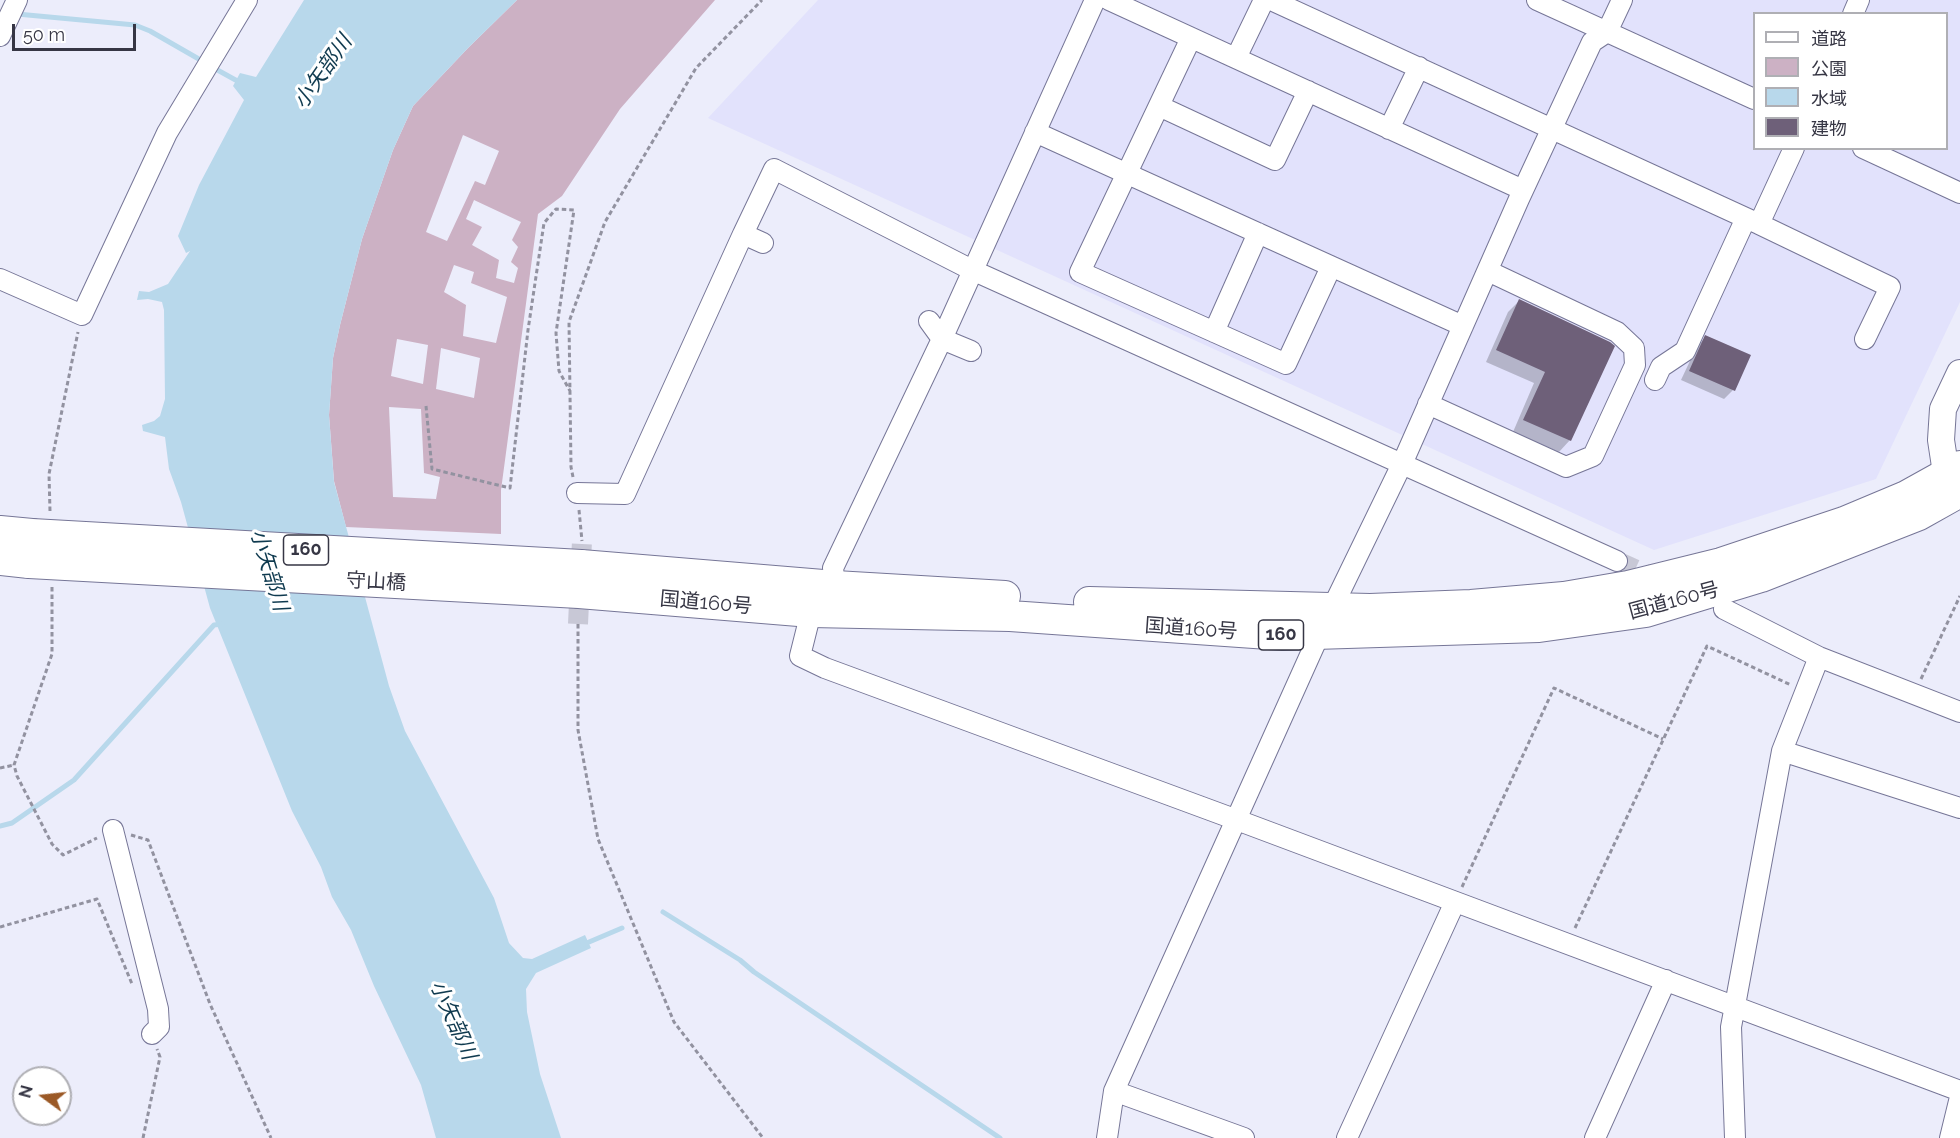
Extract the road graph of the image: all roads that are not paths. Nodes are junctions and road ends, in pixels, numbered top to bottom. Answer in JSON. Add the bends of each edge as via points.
{"nodes":[{"id":1,"x":17,"y":0,"type":"edge"},
{"id":2,"x":247,"y":0,"type":"edge"},
{"id":3,"x":1095,"y":0,"type":"edge"},
{"id":4,"x":1109,"y":0,"type":"edge"},
{"id":5,"x":1264,"y":0,"type":"edge"},
{"id":6,"x":1271,"y":0,"type":"edge"},
{"id":7,"x":1537,"y":0,"type":"edge"},
{"id":8,"x":1622,"y":0,"type":"edge"},
{"id":9,"x":1607,"y":32,"type":"junction"},
{"id":10,"x":0,"y":36,"type":"edge"},
{"id":11,"x":1191,"y":38,"type":"junction"},
{"id":12,"x":1236,"y":58,"type":"junction"},
{"id":13,"x":1419,"y":67,"type":"junction"},
{"id":14,"x":1308,"y":91,"type":"junction"},
{"id":15,"x":1753,"y":98,"type":"edge"},
{"id":16,"x":1159,"y":106,"type":"junction"},
{"id":17,"x":1553,"y":128,"type":"junction"},
{"id":18,"x":1389,"y":129,"type":"junction"},
{"id":19,"x":1035,"y":132,"type":"junction"},
{"id":20,"x":1793,"y":150,"type":"edge"},
{"id":21,"x":1867,"y":150,"type":"edge"},
{"id":22,"x":1126,"y":174,"type":"junction"},
{"id":23,"x":1523,"y":190,"type":"junction"},
{"id":24,"x":1960,"y":193,"type":"edge"},
{"id":25,"x":1753,"y":221,"type":"junction"},
{"id":26,"x":1258,"y":233,"type":"junction"},
{"id":27,"x":743,"y":234,"type":"junction"},
{"id":28,"x":763,"y":243,"type":"dead end"},
{"id":29,"x":1331,"y":267,"type":"junction"},
{"id":30,"x":972,"y":270,"type":"junction"},
{"id":31,"x":1488,"y":271,"type":"junction"},
{"id":32,"x":0,"y":279,"type":"edge"},
{"id":33,"x":929,"y":321,"type":"dead end"},
{"id":34,"x":1463,"y":326,"type":"junction"},
{"id":35,"x":1214,"y":332,"type":"junction"},
{"id":36,"x":942,"y":339,"type":"junction"},
{"id":37,"x":1865,"y":339,"type":"dead end"},
{"id":38,"x":971,"y":351,"type":"dead end"},
{"id":39,"x":1643,"y":373,"type":"junction"},
{"id":40,"x":1960,"y":373,"type":"edge"},
{"id":41,"x":1428,"y":404,"type":"junction"},
{"id":42,"x":1402,"y":464,"type":"junction"},
{"id":43,"x":1956,"y":482,"type":"edge"},
{"id":44,"x":577,"y":493,"type":"road end"},
{"id":45,"x":0,"y":531,"type":"edge"},
{"id":46,"x":0,"y":560,"type":"edge"},
{"id":47,"x":1617,"y":561,"type":"tunnel mouth"},
{"id":48,"x":580,"y":566,"type":"junction"},
{"id":49,"x":835,"y":586,"type":"junction"},
{"id":50,"x":1724,"y":609,"type":"dead end"},
{"id":51,"x":811,"y":612,"type":"junction"},
{"id":52,"x":1327,"y":621,"type":"junction"},
{"id":53,"x":1819,"y":657,"type":"junction"},
{"id":54,"x":1960,"y":712,"type":"edge"},
{"id":55,"x":1782,"y":751,"type":"junction"},
{"id":56,"x":1960,"y":808,"type":"edge"},
{"id":57,"x":1237,"y":820,"type":"junction"},
{"id":58,"x":113,"y":830,"type":"road end"},
{"id":59,"x":1455,"y":902,"type":"junction"},
{"id":60,"x":1666,"y":980,"type":"junction"},
{"id":61,"x":1736,"y":1008,"type":"junction"},
{"id":62,"x":152,"y":1034,"type":"road end"},
{"id":63,"x":1114,"y":1090,"type":"junction"},
{"id":64,"x":1960,"y":1091,"type":"edge"},
{"id":65,"x":1960,"y":1097,"type":"edge"},
{"id":66,"x":1107,"y":1138,"type":"edge"},
{"id":67,"x":1244,"y":1138,"type":"edge"},
{"id":68,"x":1347,"y":1138,"type":"edge"},
{"id":69,"x":1595,"y":1138,"type":"edge"},
{"id":70,"x":1735,"y":1138,"type":"edge"},
{"id":71,"x":1950,"y":1138,"type":"edge"}],
"edges":[{"from":1,"to":10,"type":"street"},
{"from":2,"to":32,"type":"street","via":[[167,133],[82,315]]},
{"from":3,"to":19,"type":"street"},
{"from":4,"to":11,"type":"street"},
{"from":5,"to":12,"type":"street"},
{"from":6,"to":13,"type":"street"},
{"from":7,"to":9,"type":"street"},
{"from":8,"to":9,"type":"street"},
{"from":9,"to":15,"type":"street"},
{"from":9,"to":17,"type":"street","via":[[1592,42]]},
{"from":11,"to":12,"type":"street"},
{"from":11,"to":16,"type":"street"},
{"from":12,"to":14,"type":"street"},
{"from":13,"to":17,"type":"street"},
{"from":13,"to":18,"type":"street"},
{"from":14,"to":16,"type":"street","via":[[1275,160]]},
{"from":14,"to":18,"type":"street"},
{"from":16,"to":22,"type":"street"},
{"from":17,"to":23,"type":"street"},
{"from":17,"to":25,"type":"street"},
{"from":18,"to":23,"type":"street"},
{"from":19,"to":22,"type":"street"},
{"from":19,"to":30,"type":"street"},
{"from":20,"to":25,"type":"street"},
{"from":21,"to":24,"type":"street"},
{"from":22,"to":26,"type":"street"},
{"from":22,"to":35,"type":"street","via":[[1080,272]]},
{"from":23,"to":31,"type":"street"},
{"from":25,"to":37,"type":"street","via":[[1890,286]]},
{"from":25,"to":39,"type":"street","via":[[1685,351],[1661,367]]},
{"from":26,"to":29,"type":"street"},
{"from":26,"to":35,"type":"street"},
{"from":27,"to":28,"type":"street"},
{"from":27,"to":30,"type":"street","via":[[774,169]]},
{"from":27,"to":44,"type":"street","via":[[625,494]]},
{"from":29,"to":34,"type":"street"},
{"from":29,"to":35,"type":"street","via":[[1286,364]]},
{"from":30,"to":36,"type":"street"},
{"from":30,"to":42,"type":"street"},
{"from":31,"to":34,"type":"street"},
{"from":31,"to":39,"type":"street","via":[[1617,332],[1634,348]]},
{"from":33,"to":36,"type":"street"},
{"from":34,"to":41,"type":"street"},
{"from":36,"to":38,"type":"street"},
{"from":36,"to":49,"type":"street","via":[[833,568]]},
{"from":39,"to":41,"type":"street","via":[[1601,448],[1593,456],[1566,467]]},
{"from":40,"to":43,"type":"main road","via":[[1943,409],[1941,441]]},
{"from":41,"to":42,"type":"street"},
{"from":42,"to":47,"type":"street"},
{"from":42,"to":52,"type":"street","via":[[1383,494]]},
{"from":43,"to":52,"type":"highway","name":"国道160号","number":"160","via":[[1906,496],[1844,522],[1721,563],[1628,586],[1564,597],[1370,609]]},
{"from":45,"to":48,"type":"highway","name":"守山橋","number":"160","bridge":true},
{"from":46,"to":48,"type":"highway","name":"守山橋","number":"160","bridge":true},
{"from":48,"to":49,"type":"highway","name":"国道160号","number":"160"},
{"from":48,"to":51,"type":"highway","name":"国道160号","number":"160"},
{"from":49,"to":52,"type":"highway","name":"国道160号","number":"160"},
{"from":50,"to":53,"type":"street"},
{"from":51,"to":52,"type":"highway","name":"国道160号","number":"160","via":[[1010,616],[1283,635]]},
{"from":51,"to":57,"type":"street","via":[[800,656]]},
{"from":52,"to":57,"type":"street"},
{"from":53,"to":54,"type":"street"},
{"from":53,"to":55,"type":"street"},
{"from":55,"to":56,"type":"street"},
{"from":55,"to":61,"type":"street"},
{"from":57,"to":59,"type":"street"},
{"from":57,"to":63,"type":"street"},
{"from":58,"to":62,"type":"street","via":[[158,1009],[159,1027]]},
{"from":59,"to":60,"type":"street"},
{"from":59,"to":68,"type":"street"},
{"from":60,"to":61,"type":"street"},
{"from":60,"to":69,"type":"street"},
{"from":61,"to":64,"type":"street"},
{"from":61,"to":70,"type":"street","via":[[1731,1027]]},
{"from":63,"to":66,"type":"street"},
{"from":63,"to":67,"type":"street"},
{"from":65,"to":71,"type":"street"}]}
